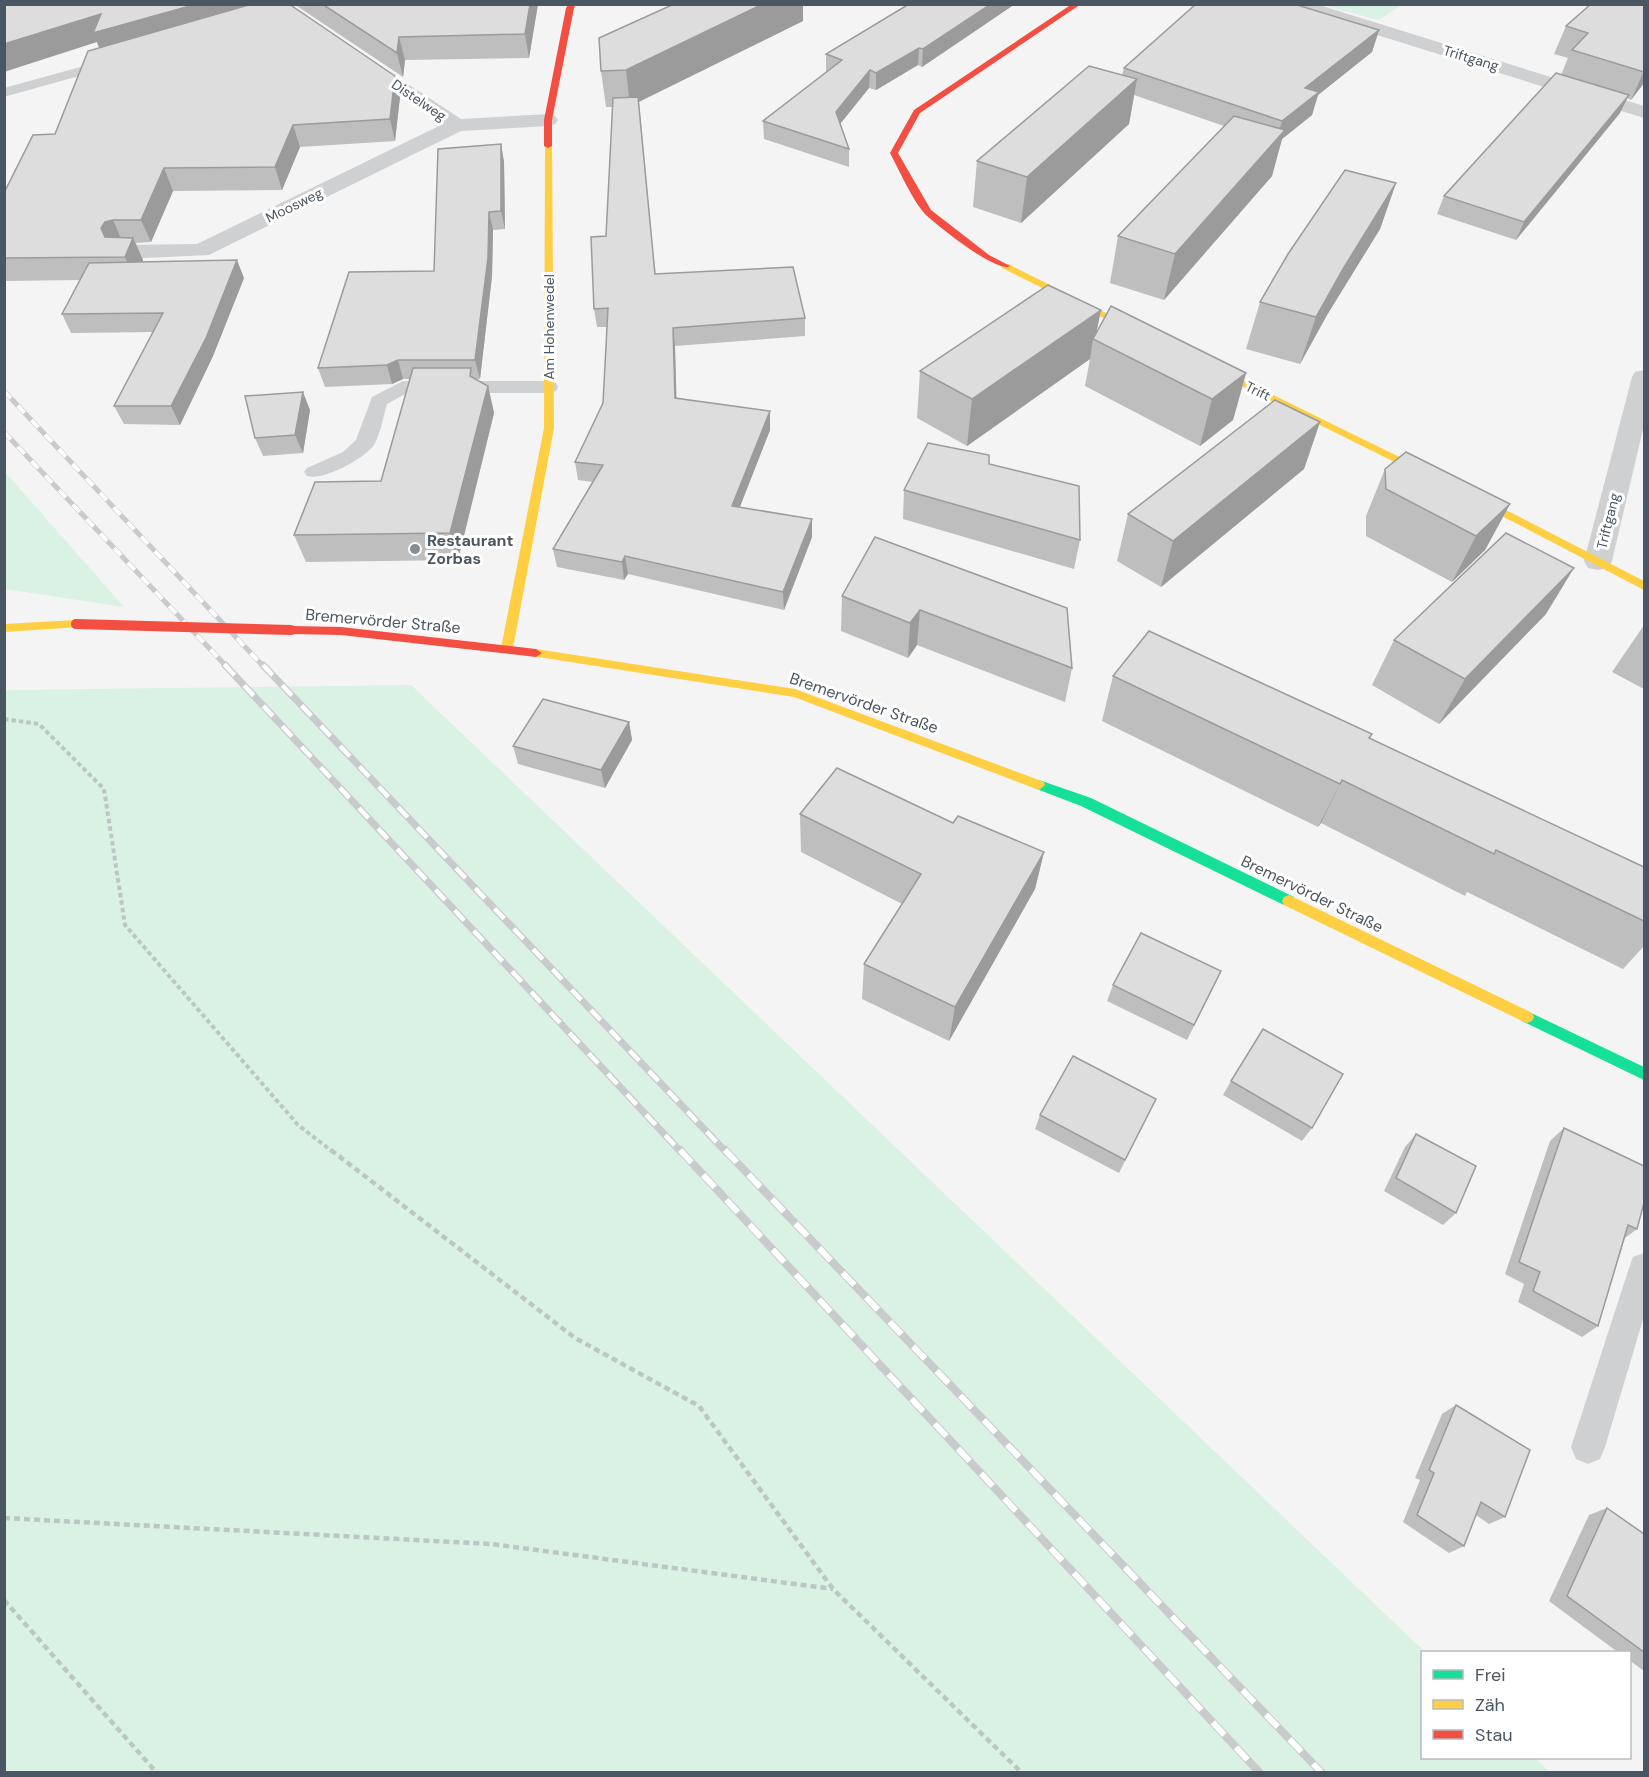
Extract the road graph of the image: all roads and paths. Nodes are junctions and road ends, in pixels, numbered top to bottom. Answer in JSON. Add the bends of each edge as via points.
{"nodes":[{"id":1,"x":573,"y":4,"type":"edge"},
{"id":2,"x":1078,"y":4,"type":"edge"},
{"id":3,"x":1296,"y":4,"type":"edge"},
{"id":4,"x":343,"y":49,"type":"edge"},
{"id":5,"x":129,"y":57,"type":"edge"},
{"id":6,"x":4,"y":93,"type":"edge"},
{"id":7,"x":1644,"y":112,"type":"edge"},
{"id":8,"x":548,"y":120,"type":"junction"},
{"id":9,"x":457,"y":125,"type":"junction"},
{"id":10,"x":124,"y":252,"type":"edge"},
{"id":11,"x":1156,"y":341,"type":"edge"},
{"id":12,"x":1188,"y":356,"type":"edge"},
{"id":13,"x":1644,"y":377,"type":"edge"},
{"id":14,"x":549,"y":387,"type":"junction"},
{"id":15,"x":314,"y":472,"type":"dead end"},
{"id":16,"x":1598,"y":561,"type":"junction"},
{"id":17,"x":1644,"y":586,"type":"edge"},
{"id":18,"x":4,"y":628,"type":"edge"},
{"id":19,"x":507,"y":648,"type":"junction"},
{"id":20,"x":4,"y":719,"type":"edge"},
{"id":21,"x":1644,"y":1074,"type":"edge"},
{"id":22,"x":1644,"y":1268,"type":"edge"},
{"id":23,"x":1588,"y":1447,"type":"dead end"},
{"id":24,"x":4,"y":1518,"type":"edge"},
{"id":25,"x":833,"y":1589,"type":"junction"},
{"id":26,"x":4,"y":1600,"type":"edge"},
{"id":27,"x":156,"y":1773,"type":"edge"},
{"id":28,"x":1021,"y":1773,"type":"edge"}],
"edges":[{"from":1,"to":8,"type":"street","name":"Am Hohenwedel"},
{"from":2,"to":11,"type":"street","via":[[917,112],[894,153],[928,212],[986,257]]},
{"from":3,"to":7,"type":"street","name":"Triftgang"},
{"from":4,"to":9,"type":"street","name":"Distelweg"},
{"from":5,"to":6,"type":"lane"},
{"from":8,"to":9,"type":"street","name":"Distelweg"},
{"from":8,"to":14,"type":"street","name":"Am Hohenwedel"},
{"from":9,"to":10,"type":"street","name":"Moosweg","via":[[201,250]]},
{"from":12,"to":16,"type":"street","name":"Trift"},
{"from":13,"to":16,"type":"street","name":"Triftgang"},
{"from":14,"to":15,"type":"lane","via":[[403,387],[380,401],[365,443],[350,456]]},
{"from":14,"to":19,"type":"street","name":"Am Hohenwedel","via":[[549,428]]},
{"from":16,"to":17,"type":"street","name":"Trift"},
{"from":18,"to":19,"type":"street","name":"Bremervörder Straße","bridge":true,"via":[[76,624],[291,630]]},
{"from":19,"to":21,"type":"street","name":"Bremervörder Straße","via":[[795,693],[1086,802]]},
{"from":20,"to":25,"type":"path","via":[[39,724],[104,789],[124,925],[298,1125],[575,1338],[699,1406]]},
{"from":22,"to":23,"type":"lane"},
{"from":24,"to":25,"type":"path","via":[[491,1544]]},
{"from":25,"to":28,"type":"path"},
{"from":26,"to":27,"type":"path"}]}
